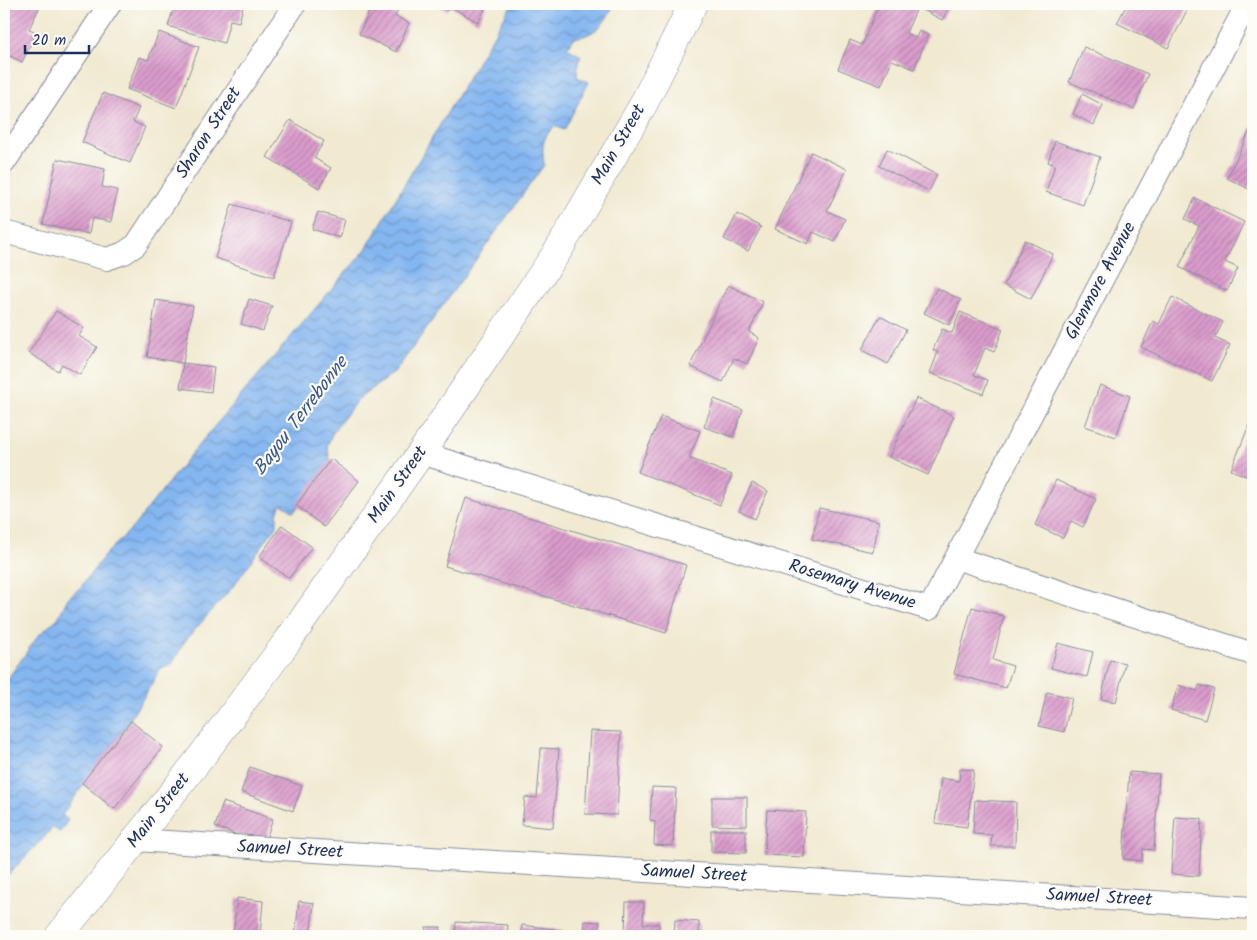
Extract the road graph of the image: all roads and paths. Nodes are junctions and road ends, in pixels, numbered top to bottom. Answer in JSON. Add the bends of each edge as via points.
{"nodes":[{"id":1,"x":110,"y":4,"type":"edge"},
{"id":2,"x":295,"y":4,"type":"edge"},
{"id":3,"x":693,"y":4,"type":"edge"},
{"id":4,"x":1246,"y":4,"type":"edge"},
{"id":5,"x":4,"y":163,"type":"edge"},
{"id":6,"x":4,"y":232,"type":"edge"},
{"id":7,"x":421,"y":453,"type":"junction"},
{"id":8,"x":956,"y":558,"type":"junction"},
{"id":9,"x":1253,"y":654,"type":"edge"},
{"id":10,"x":136,"y":840,"type":"junction"},
{"id":11,"x":1253,"y":908,"type":"edge"},
{"id":12,"x":59,"y":936,"type":"edge"}],
"edges":[{"from":1,"to":5,"type":"street"},
{"from":2,"to":6,"type":"street","name":"Sharon Street","via":[[136,245],[107,258]]},
{"from":3,"to":7,"type":"main road","name":"Main Street","via":[[642,105],[559,249]]},
{"from":4,"to":8,"type":"street","name":"Glenmore Avenue"},
{"from":7,"to":8,"type":"street","name":"Rosemary Avenue","via":[[929,609]]},
{"from":7,"to":10,"type":"main road","name":"Main Street","via":[[287,642]]},
{"from":8,"to":9,"type":"street"},
{"from":10,"to":11,"type":"street","name":"Samuel Street"},
{"from":10,"to":12,"type":"main road","name":"Main Street"}]}
